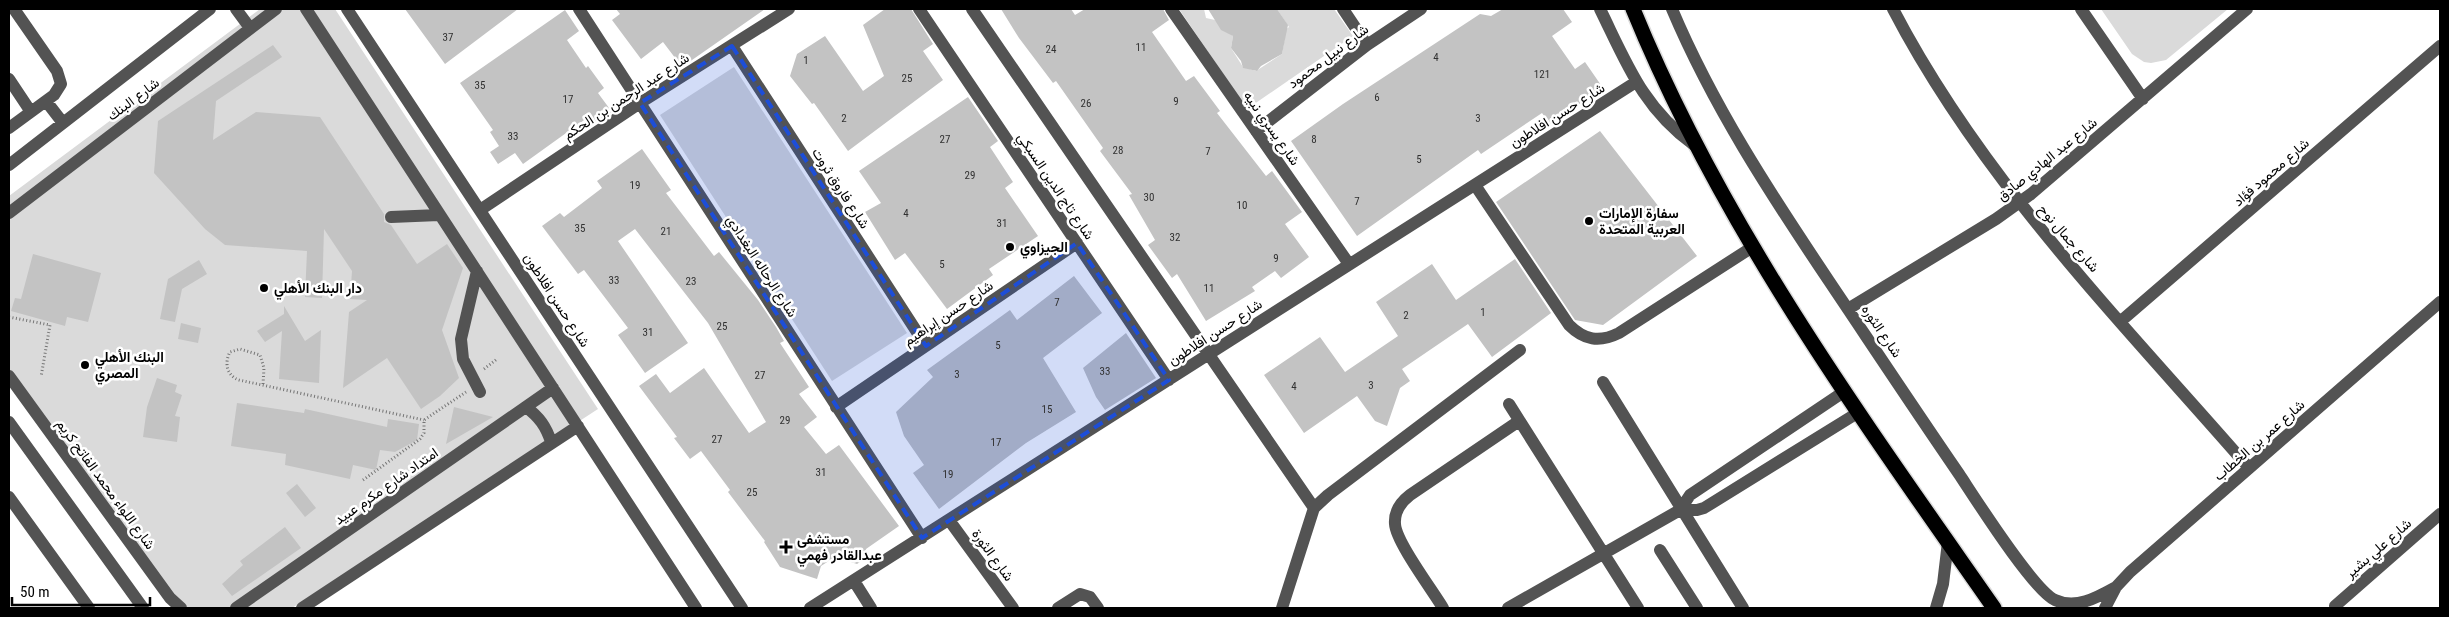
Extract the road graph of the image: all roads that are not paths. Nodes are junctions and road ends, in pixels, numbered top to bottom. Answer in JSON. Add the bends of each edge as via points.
{"nodes":[{"id":1,"x":14,"y":9,"type":"edge"},
{"id":2,"x":210,"y":9,"type":"edge"},
{"id":3,"x":236,"y":9,"type":"edge"},
{"id":4,"x":276,"y":9,"type":"edge"},
{"id":5,"x":306,"y":9,"type":"edge"},
{"id":6,"x":347,"y":9,"type":"edge"},
{"id":7,"x":579,"y":9,"type":"edge"},
{"id":8,"x":789,"y":9,"type":"edge"},
{"id":9,"x":919,"y":9,"type":"edge"},
{"id":10,"x":972,"y":9,"type":"edge"},
{"id":11,"x":1171,"y":9,"type":"edge"},
{"id":12,"x":1343,"y":9,"type":"edge"},
{"id":13,"x":1421,"y":9,"type":"edge"},
{"id":14,"x":1600,"y":9,"type":"edge"},
{"id":15,"x":1633,"y":9,"type":"edge"},
{"id":16,"x":1672,"y":9,"type":"edge"},
{"id":17,"x":1893,"y":9,"type":"edge"},
{"id":18,"x":2081,"y":9,"type":"edge"},
{"id":19,"x":2247,"y":9,"type":"edge"},
{"id":20,"x":250,"y":28,"type":"junction"},
{"id":21,"x":1367,"y":44,"type":"junction"},
{"id":22,"x":732,"y":46,"type":"junction"},
{"id":23,"x":2440,"y":46,"type":"edge"},
{"id":24,"x":9,"y":79,"type":"edge"},
{"id":25,"x":1636,"y":82,"type":"junction"},
{"id":26,"x":2143,"y":99,"type":"junction"},
{"id":27,"x":46,"y":101,"type":"junction"},
{"id":28,"x":640,"y":103,"type":"junction"},
{"id":29,"x":32,"y":112,"type":"junction"},
{"id":30,"x":62,"y":124,"type":"junction"},
{"id":31,"x":9,"y":128,"type":"edge"},
{"id":32,"x":1256,"y":131,"type":"junction"},
{"id":33,"x":1694,"y":145,"type":"junction"},
{"id":34,"x":9,"y":165,"type":"edge"},
{"id":35,"x":1475,"y":185,"type":"junction"},
{"id":36,"x":2020,"y":203,"type":"junction"},
{"id":37,"x":480,"y":210,"type":"junction"},
{"id":38,"x":9,"y":213,"type":"edge"},
{"id":39,"x":440,"y":215,"type":"junction"},
{"id":40,"x":391,"y":217,"type":"dead end"},
{"id":41,"x":1077,"y":243,"type":"junction"},
{"id":42,"x":1751,"y":248,"type":"junction"},
{"id":43,"x":1349,"y":264,"type":"junction"},
{"id":44,"x":476,"y":272,"type":"junction"},
{"id":45,"x":2440,"y":302,"type":"edge"},
{"id":46,"x":1848,"y":310,"type":"junction"},
{"id":47,"x":2121,"y":321,"type":"junction"},
{"id":48,"x":926,"y":346,"type":"junction"},
{"id":49,"x":1520,"y":350,"type":"dead end"},
{"id":50,"x":1208,"y":355,"type":"junction"},
{"id":51,"x":9,"y":376,"type":"edge"},
{"id":52,"x":1169,"y":380,"type":"junction"},
{"id":53,"x":1603,"y":382,"type":"dead end"},
{"id":54,"x":553,"y":388,"type":"junction"},
{"id":55,"x":474,"y":391,"type":"road end"},
{"id":56,"x":1845,"y":391,"type":"junction"},
{"id":57,"x":1509,"y":404,"type":"dead end"},
{"id":58,"x":526,"y":407,"type":"junction"},
{"id":59,"x":836,"y":407,"type":"junction"},
{"id":60,"x":1859,"y":412,"type":"junction"},
{"id":61,"x":1519,"y":421,"type":"junction"},
{"id":62,"x":9,"y":422,"type":"edge"},
{"id":63,"x":578,"y":426,"type":"junction"},
{"id":64,"x":551,"y":442,"type":"junction"},
{"id":65,"x":2249,"y":468,"type":"junction"},
{"id":66,"x":9,"y":497,"type":"edge"},
{"id":67,"x":1314,"y":508,"type":"junction"},
{"id":68,"x":1680,"y":510,"type":"junction"},
{"id":69,"x":2440,"y":514,"type":"edge"},
{"id":70,"x":949,"y":520,"type":"junction"},
{"id":71,"x":922,"y":538,"type":"junction"},
{"id":72,"x":1948,"y":542,"type":"junction"},
{"id":73,"x":1660,"y":550,"type":"dead end"},
{"id":74,"x":1603,"y":553,"type":"junction"},
{"id":75,"x":854,"y":581,"type":"junction"},
{"id":76,"x":2116,"y":587,"type":"junction"},
{"id":77,"x":1691,"y":606,"type":"edge"},
{"id":78,"x":2335,"y":606,"type":"dead end"},
{"id":79,"x":90,"y":608,"type":"edge"},
{"id":80,"x":143,"y":608,"type":"edge"},
{"id":81,"x":181,"y":608,"type":"edge"},
{"id":82,"x":236,"y":608,"type":"edge"},
{"id":83,"x":302,"y":608,"type":"edge"},
{"id":84,"x":696,"y":608,"type":"edge"},
{"id":85,"x":742,"y":608,"type":"edge"},
{"id":86,"x":811,"y":608,"type":"edge"},
{"id":87,"x":871,"y":608,"type":"edge"},
{"id":88,"x":1013,"y":608,"type":"edge"},
{"id":89,"x":1058,"y":608,"type":"edge"},
{"id":90,"x":1098,"y":608,"type":"edge"},
{"id":91,"x":1282,"y":608,"type":"edge"},
{"id":92,"x":1443,"y":608,"type":"edge"},
{"id":93,"x":1508,"y":608,"type":"edge"},
{"id":94,"x":1638,"y":608,"type":"edge"},
{"id":95,"x":1743,"y":608,"type":"edge"},
{"id":96,"x":1936,"y":608,"type":"edge"},
{"id":97,"x":1994,"y":608,"type":"edge"},
{"id":98,"x":2105,"y":608,"type":"edge"}],
"edges":[{"from":1,"to":27,"type":"street","via":[[60,77],[59,90]]},
{"from":2,"to":30,"type":"street","name":"شارع البنك"},
{"from":3,"to":20,"type":"street"},
{"from":4,"to":20,"type":"street","name":"شارع البنك"},
{"from":5,"to":39,"type":"street"},
{"from":6,"to":37,"type":"street","name":"شارع حسن افلاطون"},
{"from":7,"to":28,"type":"street","name":"شارع الرحاله البغدادي"},
{"from":8,"to":22,"type":"street","name":"شارع عبد الرحمن بن الحكم"},
{"from":9,"to":41,"type":"street","name":"شارع تاج الدين السبكي"},
{"from":10,"to":50,"type":"street"},
{"from":11,"to":32,"type":"street","name":"شارع يسري نبيه"},
{"from":12,"to":21,"type":"street"},
{"from":13,"to":21,"type":"street","name":"شارع نبيل محمود"},
{"from":14,"to":25,"type":"street"},
{"from":15,"to":33,"type":"highway"},
{"from":16,"to":46,"type":"street","name":"شارع الثوره","via":[[1722,113],[1763,183]]},
{"from":17,"to":36,"type":"street","name":"شارع جمال نوح","via":[[1957,118]]},
{"from":18,"to":26,"type":"street"},
{"from":19,"to":26,"type":"street","name":"شارع عبد الهادي صادق"},
{"from":20,"to":38,"type":"street","name":"شارع البنك"},
{"from":21,"to":32,"type":"street","name":"شارع نبيل محمود"},
{"from":22,"to":28,"type":"street","name":"شارع عبد الرحمن بن الحكم"},
{"from":22,"to":48,"type":"street","name":"شارع فاروق ثروت"},
{"from":23,"to":47,"type":"street","name":"شارع محمود فؤاد"},
{"from":24,"to":29,"type":"street"},
{"from":25,"to":33,"type":"street","via":[[1656,111]]},
{"from":25,"to":35,"type":"street","name":"شارع حسن افلاطون"},
{"from":26,"to":36,"type":"street","name":"شارع عبد الهادي صادق"},
{"from":27,"to":29,"type":"street"},
{"from":27,"to":30,"type":"street"},
{"from":28,"to":37,"type":"street","name":"شارع عبد الرحمن بن الحكم"},
{"from":28,"to":59,"type":"street","name":"شارع الرحاله البغدادي"},
{"from":29,"to":31,"type":"street"},
{"from":30,"to":34,"type":"street","name":"شارع البنك"},
{"from":32,"to":43,"type":"street","name":"شارع يسري نبيه"},
{"from":33,"to":42,"type":"highway"},
{"from":35,"to":42,"type":"street","via":[[1568,325],[1586,338],[1603,339],[1619,334]]},
{"from":35,"to":43,"type":"street","name":"شارع حسن افلاطون"},
{"from":36,"to":46,"type":"street","name":"شارع عبد الهادي صادق"},
{"from":36,"to":47,"type":"street","name":"شارع جمال نوح"},
{"from":37,"to":85,"type":"street","name":"شارع حسن افلاطون"},
{"from":39,"to":40,"type":"street"},
{"from":39,"to":44,"type":"street"},
{"from":41,"to":48,"type":"street","name":"شارع حسن إبراهيم"},
{"from":41,"to":52,"type":"street","name":"شارع تاج الدين السبكي"},
{"from":42,"to":56,"type":"highway"},
{"from":43,"to":50,"type":"street","name":"شارع حسن افلاطون"},
{"from":44,"to":54,"type":"street"},
{"from":44,"to":55,"type":"street","via":[[461,340],[463,359]]},
{"from":45,"to":65,"type":"street","name":"شارع عمر بن الخطاب"},
{"from":46,"to":76,"type":"street","name":"شارع الثوره","via":[[2035,582],[2054,600],[2071,605]]},
{"from":47,"to":65,"type":"street","name":"شارع جمال نوح"},
{"from":48,"to":59,"type":"street","name":"شارع حسن إبراهيم"},
{"from":49,"to":67,"type":"street"},
{"from":50,"to":52,"type":"street","name":"شارع حسن افلاطون"},
{"from":50,"to":67,"type":"street"},
{"from":51,"to":81,"type":"street","name":"شارع اللواء محمد الفاتح كريم","via":[[170,598]]},
{"from":52,"to":70,"type":"street","name":"شارع حسن افلاطون"},
{"from":53,"to":68,"type":"street"},
{"from":54,"to":58,"type":"street","name":"امتداد شارع مكرم عبيد"},
{"from":54,"to":63,"type":"street"},
{"from":56,"to":60,"type":"highway"},
{"from":56,"to":68,"type":"street","via":[[1690,495]]},
{"from":57,"to":61,"type":"street"},
{"from":58,"to":64,"type":"street","via":[[547,428]]},
{"from":58,"to":82,"type":"street","name":"امتداد شارع مكرم عبيد"},
{"from":59,"to":71,"type":"street","name":"شارع الرحاله البغدادي"},
{"from":60,"to":68,"type":"street","via":[[1704,508]]},
{"from":60,"to":72,"type":"highway"},
{"from":61,"to":74,"type":"street"},
{"from":61,"to":92,"type":"street","via":[[1410,495],[1398,507],[1395,515],[1397,532]]},
{"from":62,"to":80,"type":"street"},
{"from":63,"to":64,"type":"street"},
{"from":63,"to":84,"type":"street"},
{"from":64,"to":83,"type":"street"},
{"from":65,"to":76,"type":"street","name":"شارع عمر بن الخطاب"},
{"from":66,"to":79,"type":"street"},
{"from":67,"to":91,"type":"street"},
{"from":68,"to":74,"type":"street"},
{"from":68,"to":95,"type":"street"},
{"from":69,"to":78,"type":"street","name":"شارع علي بشير"},
{"from":70,"to":71,"type":"street","name":"شارع حسن افلاطون"},
{"from":70,"to":88,"type":"street","name":"شارع الثورة"},
{"from":71,"to":75,"type":"street","name":"شارع حسن افلاطون"},
{"from":72,"to":96,"type":"street","via":[[1943,584]]},
{"from":72,"to":97,"type":"highway"},
{"from":73,"to":77,"type":"street"},
{"from":74,"to":93,"type":"street"},
{"from":74,"to":94,"type":"street"},
{"from":75,"to":86,"type":"street","name":"شارع حسن افلاطون"},
{"from":75,"to":87,"type":"street"},
{"from":76,"to":98,"type":"street","name":"شارع عمر بن الخطاب"},
{"from":89,"to":90,"type":"street","via":[[1080,594],[1090,597]]}]}
